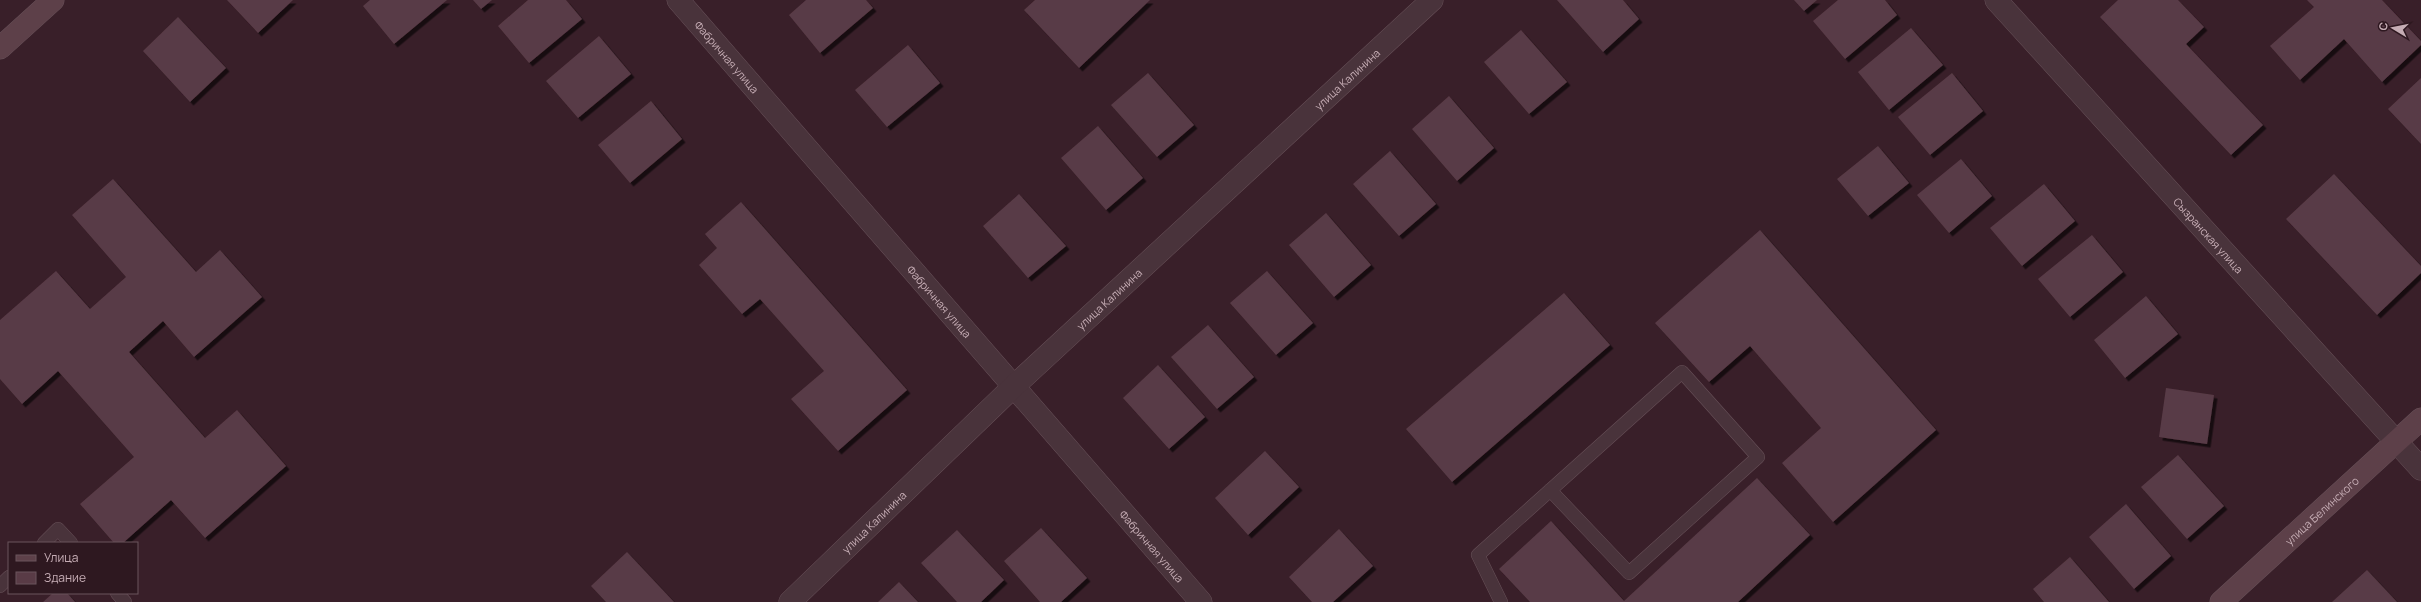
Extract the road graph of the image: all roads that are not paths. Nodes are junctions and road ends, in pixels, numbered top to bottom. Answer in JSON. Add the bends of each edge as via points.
{"nodes":[{"id":1,"x":53,"y":0,"type":"edge"},
{"id":2,"x":678,"y":0,"type":"edge"},
{"id":3,"x":1432,"y":0,"type":"edge"},
{"id":4,"x":1996,"y":0,"type":"edge"},
{"id":5,"x":0,"y":48,"type":"edge"},
{"id":6,"x":1013,"y":387,"type":"junction"},
{"id":7,"x":2421,"y":419,"type":"edge"},
{"id":8,"x":2396,"y":442,"type":"junction"},
{"id":9,"x":2421,"y":469,"type":"edge"},
{"id":10,"x":1550,"y":490,"type":"junction"},
{"id":11,"x":45,"y":542,"type":"edge"},
{"id":12,"x":70,"y":542,"type":"edge"},
{"id":13,"x":8,"y":578,"type":"edge"},
{"id":14,"x":0,"y":586,"type":"edge"},
{"id":15,"x":118,"y":594,"type":"edge"},
{"id":16,"x":125,"y":602,"type":"edge"},
{"id":17,"x":790,"y":602,"type":"edge"},
{"id":18,"x":1201,"y":602,"type":"edge"},
{"id":19,"x":1501,"y":602,"type":"edge"},
{"id":20,"x":2221,"y":602,"type":"edge"}],
"edges":[{"from":1,"to":5,"type":"street"},
{"from":2,"to":6,"type":"street","name":"Фабричная улица"},
{"from":3,"to":6,"type":"street","name":"улица Калинина"},
{"from":4,"to":8,"type":"street","name":"Сызранская улица"},
{"from":6,"to":17,"type":"street","name":"улица Калинина"},
{"from":6,"to":18,"type":"street","name":"Фабричная улица"},
{"from":7,"to":8,"type":"street","name":"улица Белинского"},
{"from":8,"to":9,"type":"street","name":"Сызранская улица"},
{"from":8,"to":20,"type":"street","name":"улица Белинского"},
{"from":10,"to":10,"type":"lane","via":[[1682,372],[1758,457],[1629,573]]},
{"from":10,"to":19,"type":"lane","via":[[1478,555]]},
{"from":11,"to":12,"type":"lane","via":[[58,529]]},
{"from":13,"to":14,"type":"lane"},
{"from":15,"to":16,"type":"lane"}]}
